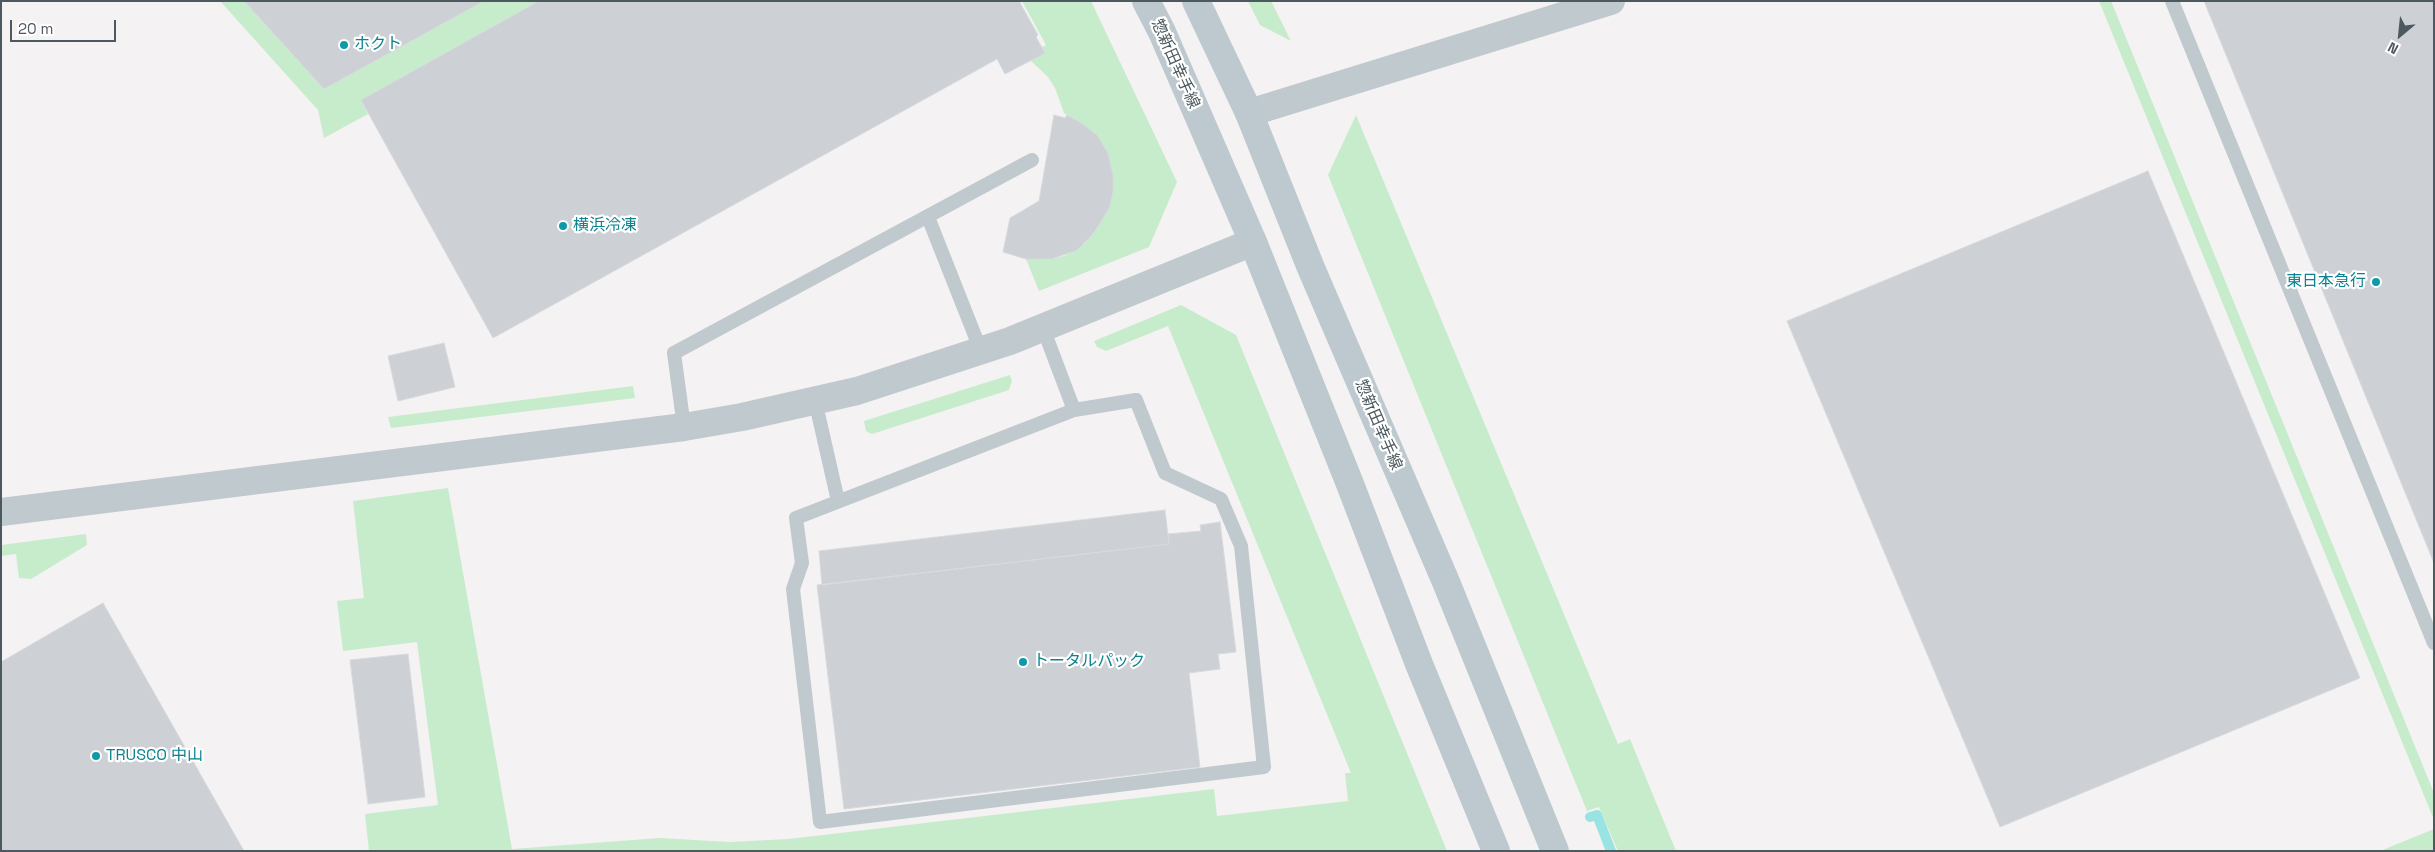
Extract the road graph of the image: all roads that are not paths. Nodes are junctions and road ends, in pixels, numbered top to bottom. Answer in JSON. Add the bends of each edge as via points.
{"nodes":[{"id":1,"x":1146,"y":1,"type":"edge"},
{"id":2,"x":1196,"y":1,"type":"edge"},
{"id":3,"x":1611,"y":1,"type":"edge"},
{"id":4,"x":2172,"y":1,"type":"edge"},
{"id":5,"x":1249,"y":113,"type":"junction"},
{"id":6,"x":1032,"y":160,"type":"dead end"},
{"id":7,"x":928,"y":217,"type":"junction"},
{"id":8,"x":1252,"y":242,"type":"junction"},
{"id":9,"x":1044,"y":328,"type":"junction"},
{"id":10,"x":981,"y":351,"type":"junction"},
{"id":11,"x":815,"y":400,"type":"junction"},
{"id":12,"x":1074,"y":410,"type":"junction"},
{"id":13,"x":684,"y":427,"type":"junction"},
{"id":14,"x":838,"y":501,"type":"junction"},
{"id":15,"x":1,"y":512,"type":"edge"},
{"id":16,"x":2434,"y":643,"type":"edge"},
{"id":17,"x":1496,"y":851,"type":"edge"},
{"id":18,"x":1555,"y":851,"type":"edge"}],
"edges":[{"from":1,"to":8,"type":"main road","name":"惣新田幸手線"},
{"from":2,"to":5,"type":"main road","name":"惣新田幸手線"},
{"from":3,"to":5,"type":"street"},
{"from":4,"to":16,"type":"lane"},
{"from":5,"to":18,"type":"main road","name":"惣新田幸手線","via":[[1311,268],[1450,591]]},
{"from":6,"to":7,"type":"lane"},
{"from":7,"to":10,"type":"lane"},
{"from":7,"to":13,"type":"lane","via":[[674,353]]},
{"from":8,"to":9,"type":"street"},
{"from":8,"to":17,"type":"main road","name":"惣新田幸手線"},
{"from":9,"to":10,"type":"street"},
{"from":9,"to":12,"type":"lane"},
{"from":10,"to":11,"type":"street","via":[[856,391]]},
{"from":11,"to":13,"type":"street"},
{"from":11,"to":14,"type":"lane"},
{"from":12,"to":14,"type":"lane"},
{"from":12,"to":14,"type":"lane","via":[[1136,400],[1164,473],[1221,499],[1241,546],[1264,767],[820,822],[793,589],[802,563],[796,518]]},
{"from":13,"to":15,"type":"street"}]}
